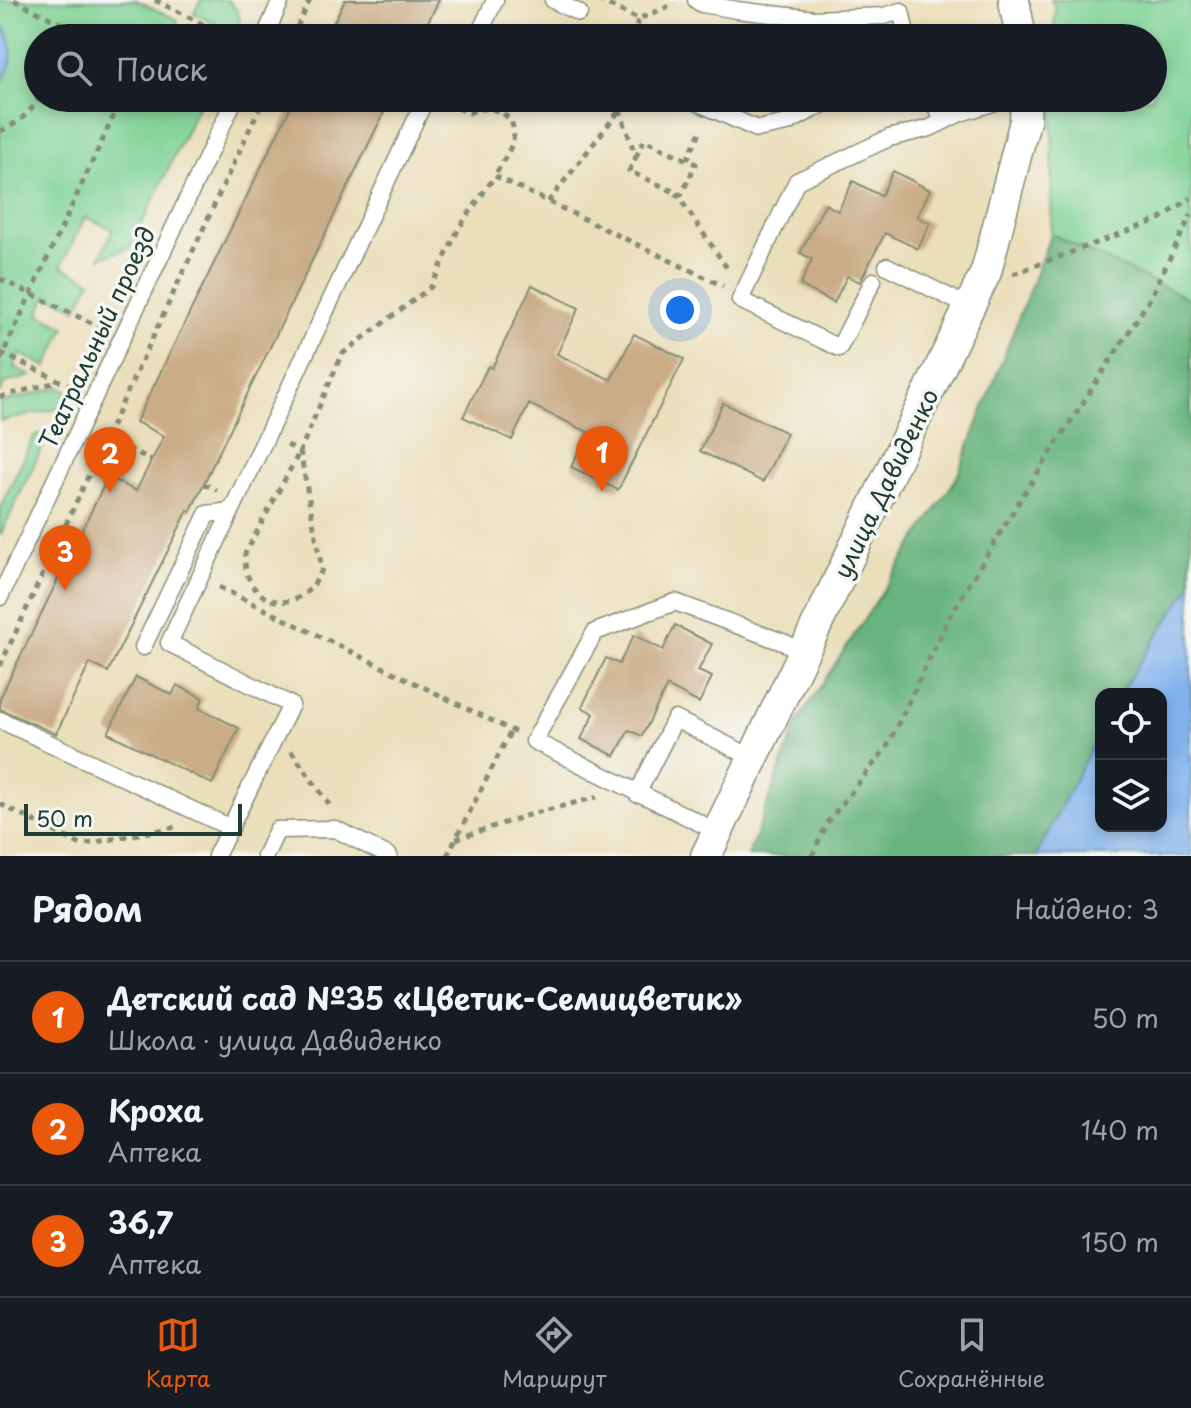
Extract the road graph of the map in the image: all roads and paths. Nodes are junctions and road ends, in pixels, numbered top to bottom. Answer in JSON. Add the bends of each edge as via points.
{"nodes":[{"id":1,"x":14,"y":0,"type":"edge"},
{"id":2,"x":155,"y":0,"type":"edge"},
{"id":3,"x":281,"y":0,"type":"edge"},
{"id":4,"x":310,"y":0,"type":"edge"},
{"id":5,"x":495,"y":0,"type":"edge"},
{"id":6,"x":553,"y":0,"type":"edge"},
{"id":7,"x":598,"y":0,"type":"edge"},
{"id":8,"x":683,"y":0,"type":"edge"},
{"id":9,"x":696,"y":0,"type":"edge"},
{"id":10,"x":1014,"y":0,"type":"edge"},
{"id":11,"x":579,"y":13,"type":"dead end"},
{"id":12,"x":638,"y":19,"type":"junction"},
{"id":13,"x":63,"y":24,"type":"edge"},
{"id":14,"x":202,"y":24,"type":"edge"},
{"id":15,"x":270,"y":24,"type":"edge"},
{"id":16,"x":299,"y":24,"type":"edge"},
{"id":17,"x":484,"y":24,"type":"edge"},
{"id":18,"x":637,"y":24,"type":"edge"},
{"id":19,"x":904,"y":24,"type":"edge"},
{"id":20,"x":1018,"y":24,"type":"edge"},
{"id":21,"x":29,"y":112,"type":"edge"},
{"id":22,"x":116,"y":112,"type":"edge"},
{"id":23,"x":228,"y":112,"type":"edge"},
{"id":24,"x":258,"y":112,"type":"edge"},
{"id":25,"x":419,"y":112,"type":"edge"},
{"id":26,"x":502,"y":112,"type":"edge"},
{"id":27,"x":617,"y":112,"type":"edge"},
{"id":28,"x":620,"y":112,"type":"edge"},
{"id":29,"x":710,"y":112,"type":"edge"},
{"id":30,"x":718,"y":112,"type":"edge"},
{"id":31,"x":808,"y":112,"type":"edge"},
{"id":32,"x":939,"y":112,"type":"edge"},
{"id":33,"x":969,"y":112,"type":"edge"},
{"id":34,"x":1025,"y":112,"type":"edge"},
{"id":35,"x":944,"y":121,"type":"junction"},
{"id":36,"x":0,"y":131,"type":"edge"},
{"id":37,"x":636,"y":157,"type":"junction"},
{"id":38,"x":687,"y":160,"type":"junction"},
{"id":39,"x":495,"y":176,"type":"junction"},
{"id":40,"x":676,"y":193,"type":"junction"},
{"id":41,"x":1191,"y":198,"type":"edge"},
{"id":42,"x":548,"y":202,"type":"junction"},
{"id":43,"x":1191,"y":215,"type":"edge"},
{"id":44,"x":887,"y":266,"type":"dead end"},
{"id":45,"x":0,"y":279,"type":"edge"},
{"id":46,"x":1001,"y":279,"type":"dead end"},
{"id":47,"x":873,"y":281,"type":"dead end"},
{"id":48,"x":31,"y":294,"type":"junction"},
{"id":49,"x":743,"y":296,"type":"junction"},
{"id":50,"x":969,"y":307,"type":"junction"},
{"id":51,"x":122,"y":338,"type":"junction"},
{"id":52,"x":147,"y":350,"type":"junction"},
{"id":53,"x":1,"y":356,"type":"edge"},
{"id":54,"x":60,"y":381,"type":"junction"},
{"id":55,"x":0,"y":397,"type":"edge"},
{"id":56,"x":94,"y":397,"type":"junction"},
{"id":57,"x":119,"y":410,"type":"junction"},
{"id":58,"x":267,"y":435,"type":"junction"},
{"id":59,"x":106,"y":438,"type":"junction"},
{"id":60,"x":300,"y":451,"type":"junction"},
{"id":61,"x":152,"y":460,"type":"dead end"},
{"id":62,"x":231,"y":511,"type":"junction"},
{"id":63,"x":199,"y":577,"type":"junction"},
{"id":64,"x":0,"y":597,"type":"edge"},
{"id":65,"x":266,"y":598,"type":"junction"},
{"id":66,"x":261,"y":608,"type":"junction"},
{"id":67,"x":143,"y":647,"type":"dead end"},
{"id":68,"x":803,"y":652,"type":"junction"},
{"id":69,"x":0,"y":666,"type":"edge"},
{"id":70,"x":0,"y":720,"type":"edge"},
{"id":71,"x":512,"y":730,"type":"junction"},
{"id":72,"x":277,"y":732,"type":"junction"},
{"id":73,"x":534,"y":741,"type":"junction"},
{"id":74,"x":753,"y":758,"type":"junction"},
{"id":75,"x":632,"y":791,"type":"junction"},
{"id":76,"x":0,"y":804,"type":"edge"},
{"id":77,"x":214,"y":820,"type":"junction"},
{"id":78,"x":231,"y":828,"type":"junction"},
{"id":79,"x":353,"y":838,"type":"junction"},
{"id":80,"x":456,"y":839,"type":"junction"},
{"id":81,"x":712,"y":844,"type":"edge"},
{"id":82,"x":216,"y":856,"type":"edge"},
{"id":83,"x":265,"y":856,"type":"edge"},
{"id":84,"x":389,"y":856,"type":"edge"},
{"id":85,"x":447,"y":856,"type":"edge"},
{"id":86,"x":812,"y":856,"type":"edge"}],
"edges":[{"from":1,"to":13,"type":"path"},
{"from":2,"to":14,"type":"path"},
{"from":3,"to":15,"type":"lane"},
{"from":4,"to":16,"type":"path"},
{"from":5,"to":17,"type":"lane"},
{"from":6,"to":11,"type":"lane"},
{"from":7,"to":12,"type":"path"},
{"from":8,"to":12,"type":"path"},
{"from":9,"to":19,"type":"lane","via":[[814,19],[901,11]]},
{"from":10,"to":20,"type":"street"},
{"from":12,"to":18,"type":"path"},
{"from":21,"to":36,"type":"path"},
{"from":22,"to":48,"type":"path"},
{"from":23,"to":51,"type":"lane","name":"Театральный проезд"},
{"from":24,"to":52,"type":"path"},
{"from":25,"to":58,"type":"lane"},
{"from":26,"to":39,"type":"path","via":[[513,129],[513,140]]},
{"from":27,"to":42,"type":"path"},
{"from":28,"to":37,"type":"path"},
{"from":29,"to":38,"type":"path"},
{"from":30,"to":31,"type":"lane","via":[[757,129]]},
{"from":32,"to":35,"type":"lane"},
{"from":33,"to":35,"type":"lane"},
{"from":34,"to":50,"type":"street","name":"улица Давиденко","via":[[986,272]]},
{"from":35,"to":49,"type":"lane","via":[[889,138],[797,181]]},
{"from":37,"to":38,"type":"path","via":[[644,140]]},
{"from":37,"to":40,"type":"path","via":[[629,171]]},
{"from":38,"to":40,"type":"path","via":[[696,164],[681,195]]},
{"from":39,"to":42,"type":"path"},
{"from":39,"to":60,"type":"path","via":[[459,228],[431,287],[342,354]]},
{"from":40,"to":49,"type":"path"},
{"from":41,"to":46,"type":"path","via":[[1160,219]]},
{"from":42,"to":49,"type":"path"},
{"from":43,"to":86,"type":"path","via":[[1148,302],[950,616],[887,747],[827,823]]},
{"from":44,"to":50,"type":"lane"},
{"from":45,"to":48,"type":"path"},
{"from":47,"to":49,"type":"lane","via":[[839,348],[740,300]]},
{"from":48,"to":51,"type":"path"},
{"from":48,"to":53,"type":"path"},
{"from":50,"to":68,"type":"street","name":"улица Давиденко"},
{"from":51,"to":52,"type":"path"},
{"from":51,"to":56,"type":"lane","name":"Театральный проезд"},
{"from":52,"to":57,"type":"path"},
{"from":53,"to":54,"type":"path"},
{"from":54,"to":55,"type":"path"},
{"from":54,"to":56,"type":"path"},
{"from":56,"to":57,"type":"path"},
{"from":56,"to":64,"type":"lane","name":"Театральный проезд"},
{"from":57,"to":59,"type":"path"},
{"from":58,"to":60,"type":"path"},
{"from":58,"to":62,"type":"lane"},
{"from":59,"to":61,"type":"path"},
{"from":59,"to":69,"type":"path"},
{"from":60,"to":65,"type":"path","via":[[245,554],[248,579]]},
{"from":60,"to":65,"type":"path","via":[[322,569],[307,594],[293,601]]},
{"from":62,"to":63,"type":"lane"},
{"from":62,"to":67,"type":"lane","via":[[207,514]]},
{"from":63,"to":66,"type":"path"},
{"from":63,"to":72,"type":"lane","via":[[169,643],[291,705]]},
{"from":65,"to":66,"type":"path"},
{"from":66,"to":71,"type":"path"},
{"from":68,"to":73,"type":"lane","via":[[675,602],[595,632]]},
{"from":68,"to":74,"type":"street","name":"улица Давиденко"},
{"from":70,"to":77,"type":"lane"},
{"from":71,"to":73,"type":"path"},
{"from":71,"to":80,"type":"path"},
{"from":72,"to":78,"type":"lane"},
{"from":72,"to":79,"type":"path"},
{"from":73,"to":75,"type":"lane"},
{"from":74,"to":75,"type":"lane","via":[[675,719]]},
{"from":74,"to":81,"type":"street","name":"улица Давиденко"},
{"from":75,"to":80,"type":"path","via":[[528,815]]},
{"from":75,"to":81,"type":"lane"},
{"from":76,"to":77,"type":"path","via":[[81,845]]},
{"from":77,"to":78,"type":"lane"},
{"from":78,"to":82,"type":"lane"},
{"from":79,"to":83,"type":"lane","via":[[335,829],[277,830]]},
{"from":79,"to":84,"type":"lane"},
{"from":80,"to":85,"type":"path"}]}
